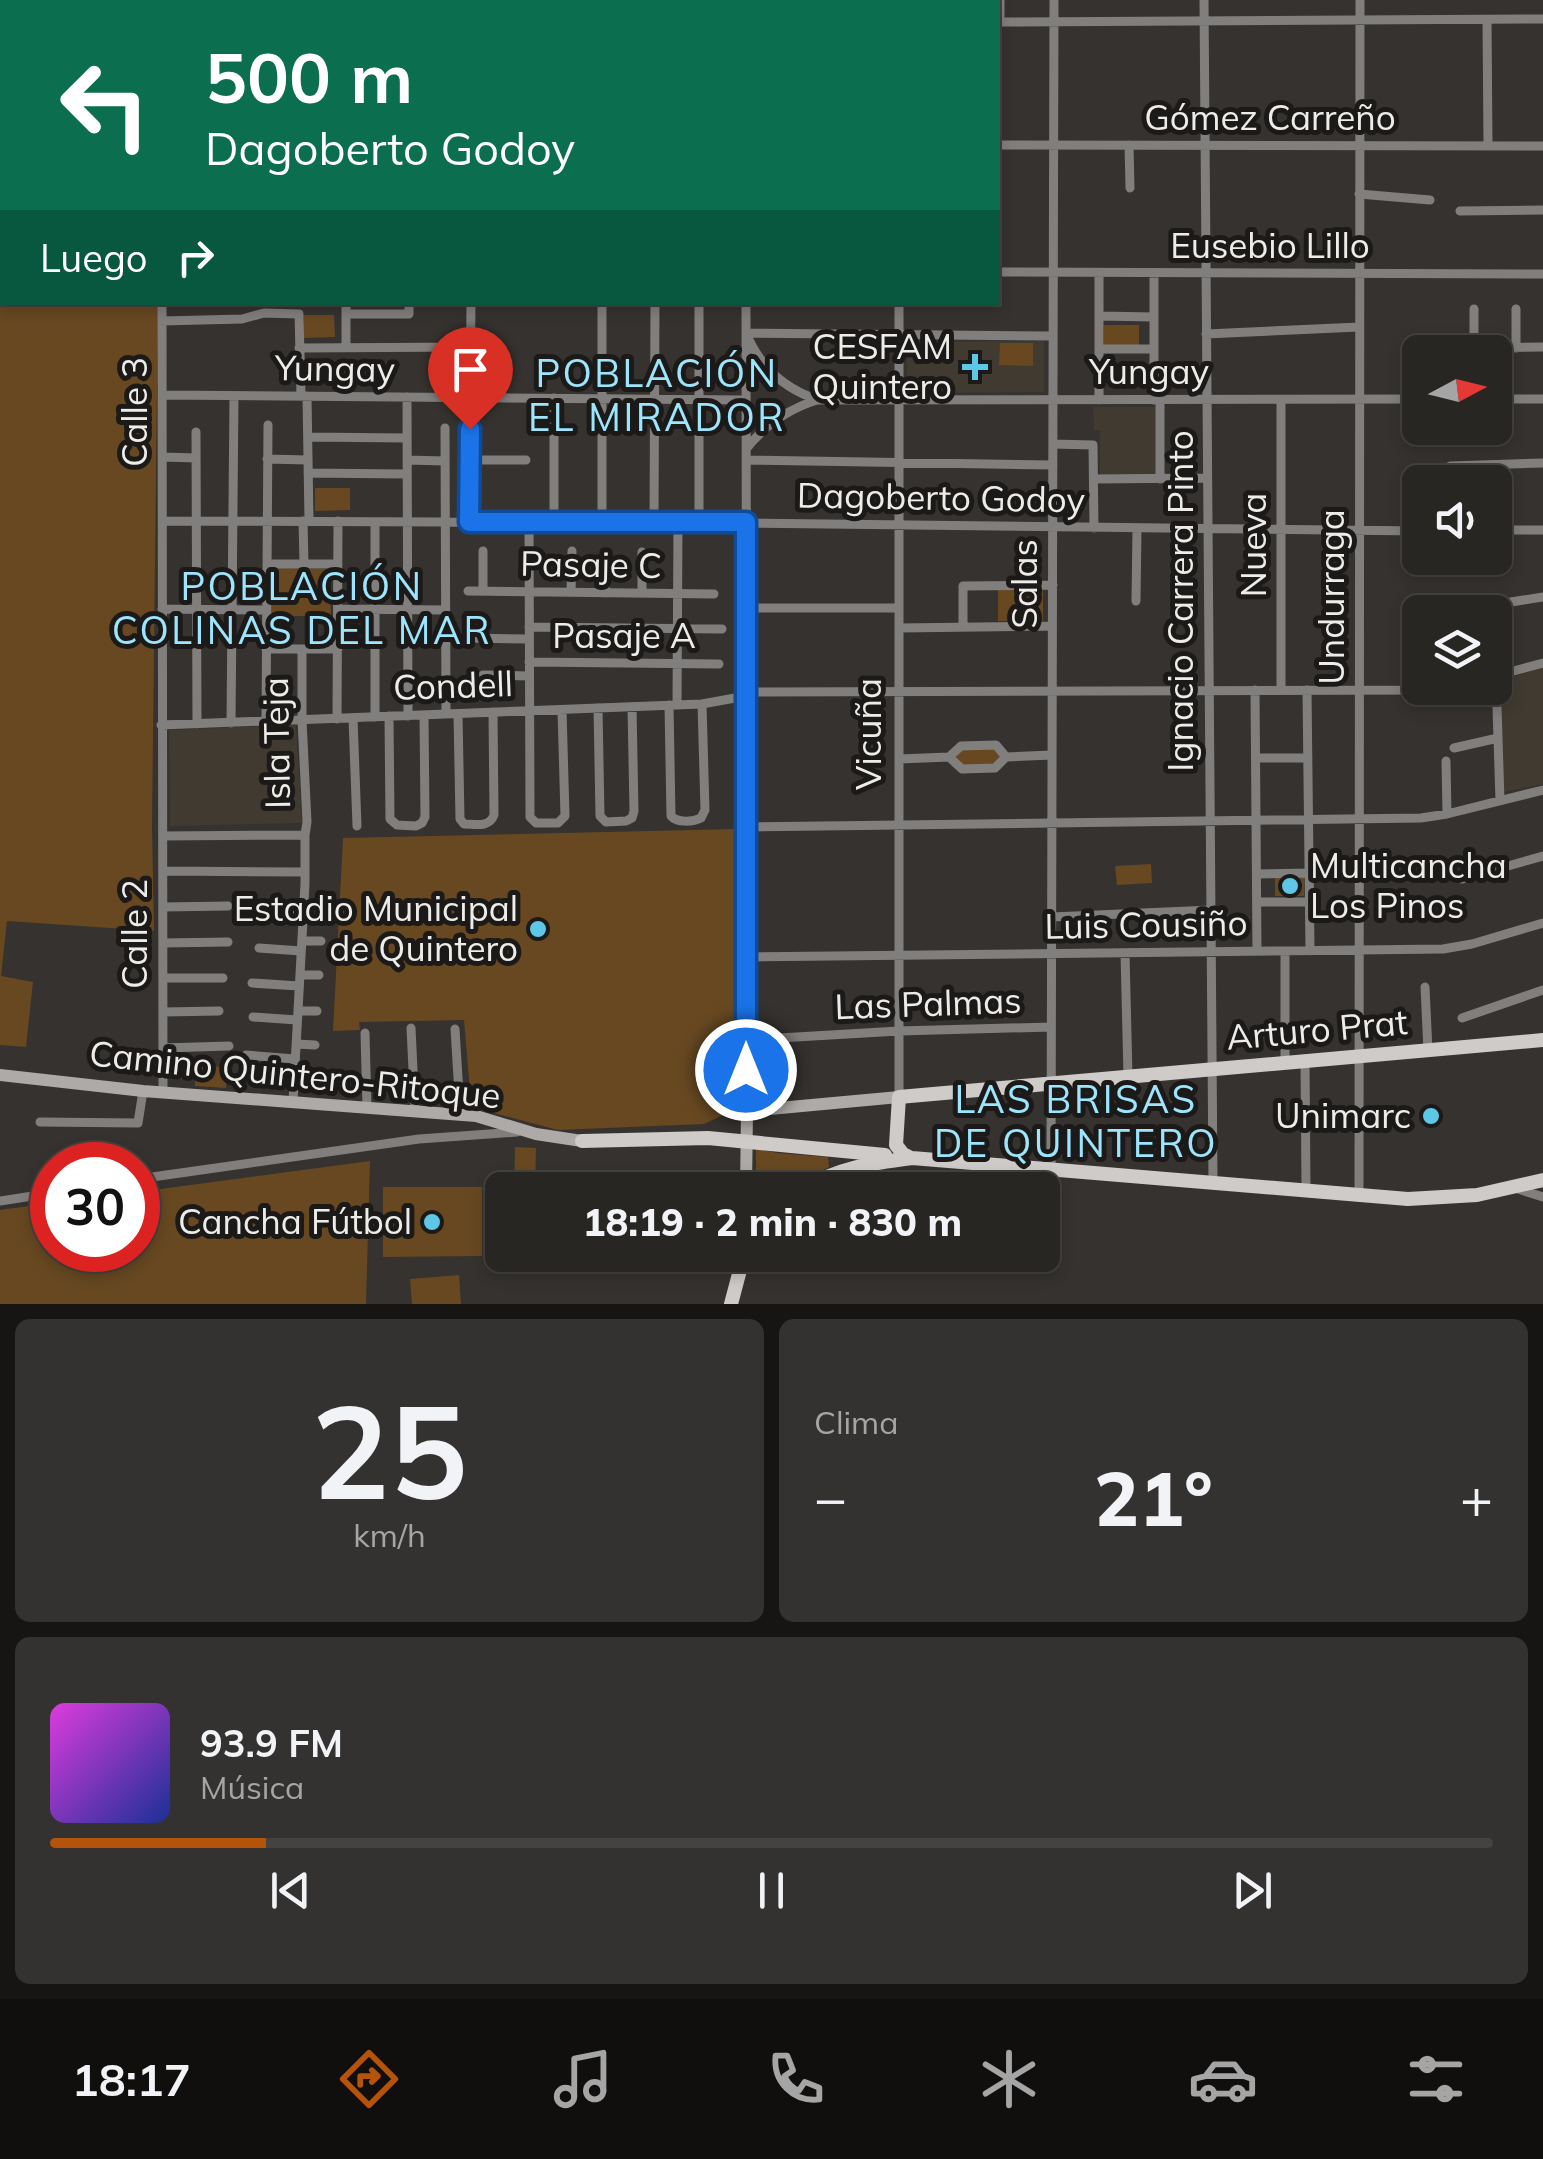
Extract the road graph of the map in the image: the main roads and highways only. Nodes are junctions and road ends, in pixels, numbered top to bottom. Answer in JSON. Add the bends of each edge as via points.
{"nodes":[{"id":1,"x":1543,"y":1040,"type":"edge"},
{"id":2,"x":0,"y":1076,"type":"edge"},
{"id":3,"x":899,"y":1097,"type":"junction"},
{"id":4,"x":582,"y":1141,"type":"joint"},
{"id":5,"x":747,"y":1141,"type":"junction"},
{"id":6,"x":896,"y":1145,"type":"junction"},
{"id":7,"x":834,"y":1152,"type":"junction"},
{"id":8,"x":912,"y":1158,"type":"junction"},
{"id":9,"x":746,"y":1172,"type":"edge"},
{"id":10,"x":832,"y":1172,"type":"edge"},
{"id":11,"x":836,"y":1172,"type":"edge"},
{"id":12,"x":1543,"y":1180,"type":"edge"},
{"id":13,"x":739,"y":1272,"type":"edge"},
{"id":14,"x":731,"y":1304,"type":"edge"}],
"edges":[{"from":1,"to":3,"type":"main road","name":"Arturo Prat"},
{"from":2,"to":4,"type":"main road","name":"Camino Quintero-Ritoque","via":[[476,1116]]},
{"from":3,"to":5,"type":"main road","via":[[746,1110]]},
{"from":3,"to":6,"type":"main road","name":"Vicuña"},
{"from":4,"to":5,"type":"main road","name":"Camino Quintero-Ritoque","via":[[699,1133]]},
{"from":5,"to":7,"type":"main road","name":"Camino Quintero-Ritoque"},
{"from":5,"to":9,"type":"main road"},
{"from":6,"to":7,"type":"main road","name":"Camino Quintero-Ritoque","via":[[886,1155]]},
{"from":6,"to":8,"type":"main road"},
{"from":7,"to":10,"type":"main road"},
{"from":8,"to":11,"type":"main road"},
{"from":8,"to":12,"type":"main road","via":[[1392,1198],[1440,1199]]},
{"from":13,"to":14,"type":"main road"}]}
